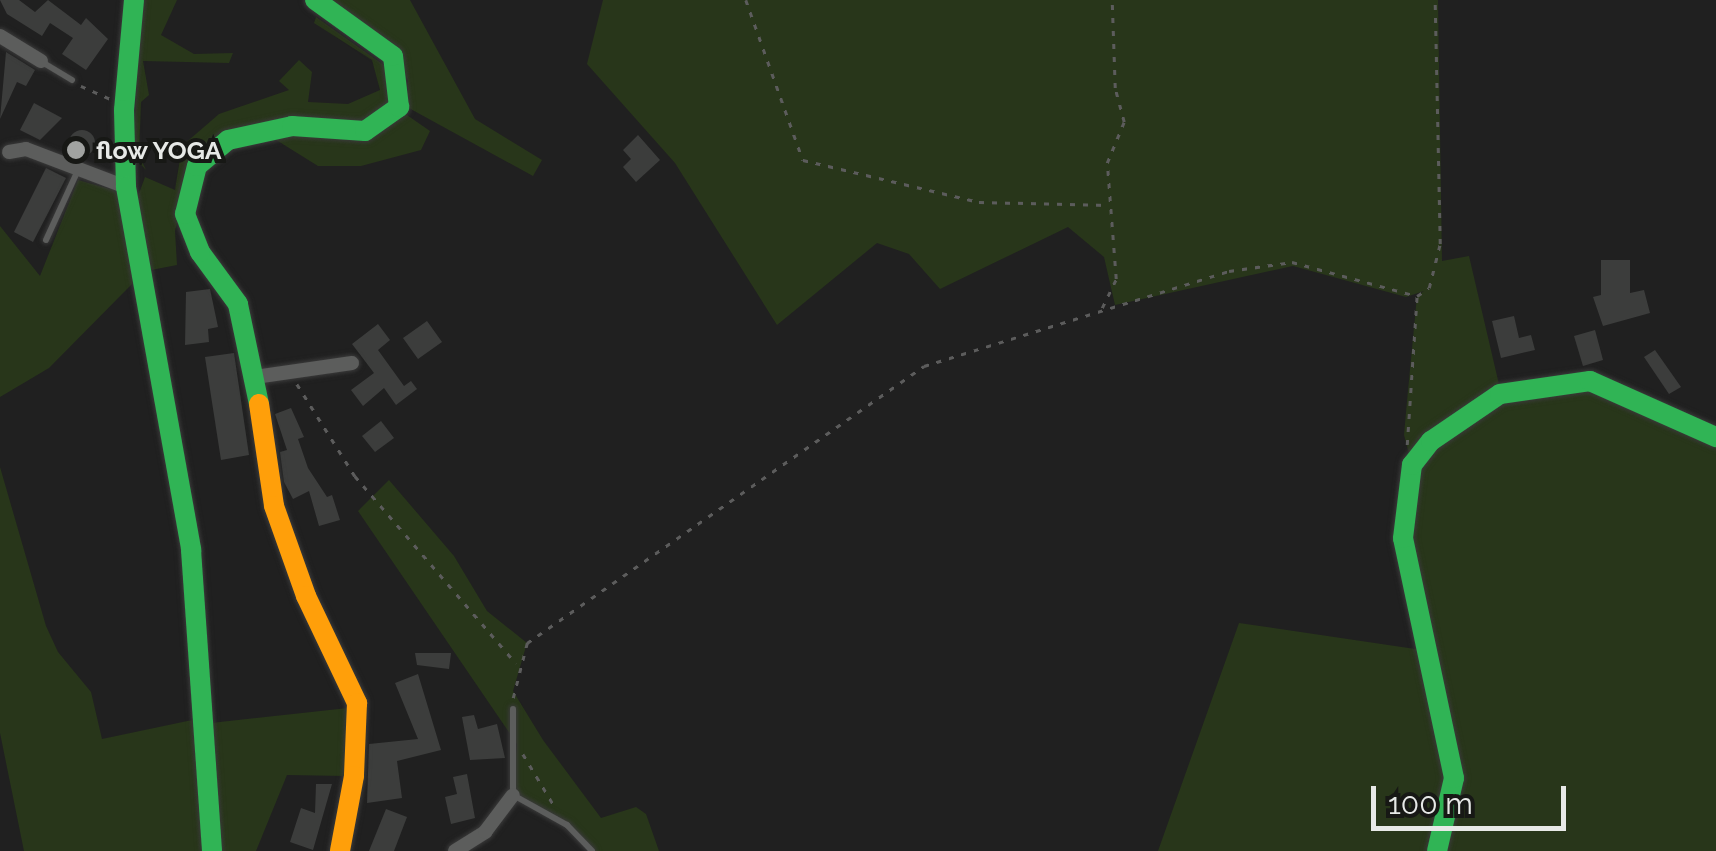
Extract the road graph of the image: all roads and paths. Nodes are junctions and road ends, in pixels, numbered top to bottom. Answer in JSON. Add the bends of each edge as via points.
{"nodes":[{"id":1,"x":134,"y":0,"type":"edge"},
{"id":2,"x":315,"y":0,"type":"edge"},
{"id":3,"x":746,"y":0,"type":"edge"},
{"id":4,"x":1112,"y":0,"type":"edge"},
{"id":5,"x":1435,"y":0,"type":"edge"},
{"id":6,"x":0,"y":36,"type":"edge"},
{"id":7,"x":41,"y":61,"type":"joint"},
{"id":8,"x":72,"y":80,"type":"joint"},
{"id":9,"x":125,"y":99,"type":"junction"},
{"id":10,"x":8,"y":152,"type":"dead end"},
{"id":11,"x":79,"y":169,"type":"junction"},
{"id":12,"x":126,"y":187,"type":"junction"},
{"id":13,"x":1108,"y":206,"type":"junction"},
{"id":14,"x":46,"y":240,"type":"dead end"},
{"id":15,"x":1417,"y":296,"type":"junction"},
{"id":16,"x":1100,"y":309,"type":"junction"},
{"id":17,"x":352,"y":364,"type":"dead end"},
{"id":18,"x":292,"y":374,"type":"junction"},
{"id":19,"x":255,"y":377,"type":"junction"},
{"id":20,"x":1716,"y":437,"type":"edge"},
{"id":21,"x":1412,"y":465,"type":"junction"},
{"id":22,"x":518,"y":666,"type":"junction"},
{"id":23,"x":514,"y":710,"type":"joint"},
{"id":24,"x":517,"y":745,"type":"junction"},
{"id":25,"x":513,"y":794,"type":"junction"},
{"id":26,"x":567,"y":824,"type":"junction"},
{"id":27,"x":212,"y":851,"type":"edge"},
{"id":28,"x":340,"y":851,"type":"edge"},
{"id":29,"x":455,"y":851,"type":"edge"},
{"id":30,"x":592,"y":851,"type":"edge"},
{"id":31,"x":1438,"y":851,"type":"edge"}],
"edges":[{"from":1,"to":9,"type":"street"},
{"from":2,"to":19,"type":"street","via":[[392,56],[399,108],[365,130],[259,130],[228,140],[197,166],[185,214],[200,252],[238,304]]},
{"from":3,"to":13,"type":"path","via":[[803,160],[978,202]]},
{"from":4,"to":13,"type":"path","via":[[1115,88],[1124,122],[1107,163]]},
{"from":5,"to":15,"type":"path","via":[[1440,244],[1429,288]]},
{"from":6,"to":7,"type":"street"},
{"from":7,"to":8,"type":"lane"},
{"from":8,"to":9,"type":"path","via":[[106,99]]},
{"from":9,"to":12,"type":"street"},
{"from":10,"to":11,"type":"street","via":[[26,148]]},
{"from":11,"to":12,"type":"street"},
{"from":11,"to":14,"type":"lane"},
{"from":12,"to":27,"type":"street","via":[[191,550]]},
{"from":13,"to":16,"type":"path","via":[[1116,278]]},
{"from":15,"to":16,"type":"path","via":[[1292,262],[1174,284]]},
{"from":15,"to":21,"type":"path","via":[[1404,435]]},
{"from":16,"to":22,"type":"path","via":[[924,366],[528,643]]},
{"from":17,"to":18,"type":"street"},
{"from":18,"to":19,"type":"street"},
{"from":18,"to":22,"type":"path","via":[[356,476]]},
{"from":19,"to":28,"type":"street","via":[[274,506],[306,596],[357,703],[354,776]]},
{"from":20,"to":21,"type":"street","via":[[1622,390],[1590,382],[1500,394],[1477,405]]},
{"from":21,"to":31,"type":"street","via":[[1403,538],[1454,778]]},
{"from":22,"to":23,"type":"path"},
{"from":23,"to":24,"type":"lane"},
{"from":24,"to":25,"type":"lane"},
{"from":24,"to":26,"type":"path"},
{"from":25,"to":26,"type":"lane"},
{"from":25,"to":29,"type":"street","via":[[484,832]]},
{"from":26,"to":30,"type":"lane"}]}
